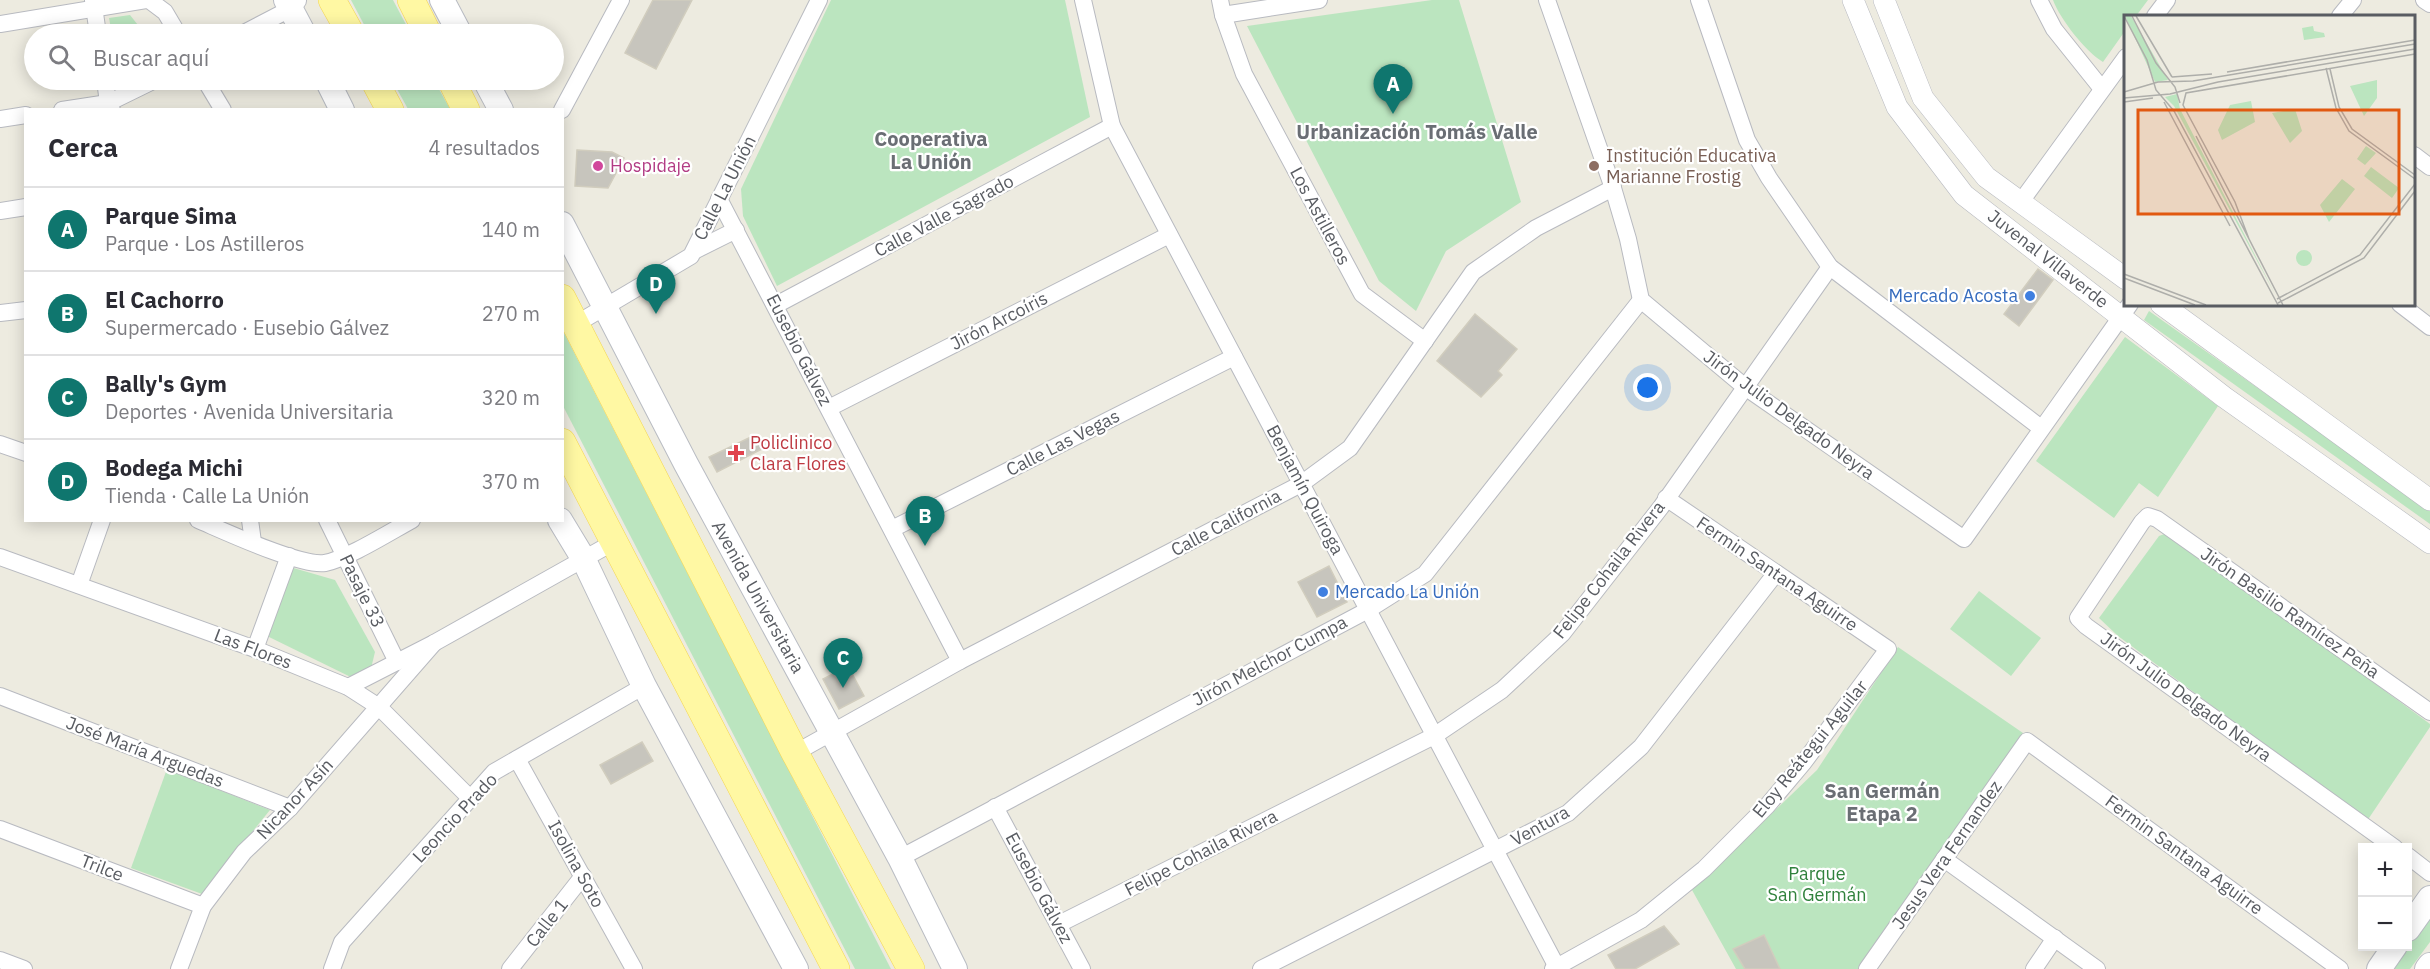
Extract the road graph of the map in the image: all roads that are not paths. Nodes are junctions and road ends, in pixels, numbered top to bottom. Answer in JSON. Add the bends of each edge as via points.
{"nodes":[{"id":1,"x":148,"y":0,"type":"edge"},
{"id":2,"x":332,"y":0,"type":"edge"},
{"id":3,"x":411,"y":0,"type":"edge"},
{"id":4,"x":442,"y":0,"type":"edge"},
{"id":5,"x":621,"y":0,"type":"edge"},
{"id":6,"x":819,"y":0,"type":"edge"},
{"id":7,"x":1083,"y":0,"type":"edge"},
{"id":8,"x":1319,"y":0,"type":"edge"},
{"id":9,"x":1547,"y":0,"type":"edge"},
{"id":10,"x":1700,"y":0,"type":"edge"},
{"id":11,"x":1853,"y":0,"type":"edge"},
{"id":12,"x":1884,"y":0,"type":"edge"},
{"id":13,"x":2039,"y":0,"type":"edge"},
{"id":14,"x":2167,"y":0,"type":"edge"},
{"id":15,"x":2353,"y":0,"type":"edge"},
{"id":16,"x":2424,"y":0,"type":"edge"},
{"id":17,"x":292,"y":3,"type":"edge"},
{"id":18,"x":93,"y":4,"type":"edge"},
{"id":19,"x":2430,"y":4,"type":"edge"},
{"id":20,"x":1222,"y":8,"type":"edge"},
{"id":21,"x":2156,"y":15,"type":"edge"},
{"id":22,"x":2341,"y":15,"type":"edge"},
{"id":23,"x":0,"y":24,"type":"edge"},
{"id":24,"x":96,"y":24,"type":"edge"},
{"id":25,"x":172,"y":24,"type":"edge"},
{"id":26,"x":258,"y":24,"type":"edge"},
{"id":27,"x":300,"y":24,"type":"edge"},
{"id":28,"x":345,"y":24,"type":"edge"},
{"id":29,"x":423,"y":24,"type":"edge"},
{"id":30,"x":455,"y":24,"type":"edge"},
{"id":31,"x":2124,"y":60,"type":"edge"},
{"id":32,"x":2102,"y":89,"type":"junction"},
{"id":33,"x":107,"y":90,"type":"edge"},
{"id":34,"x":138,"y":90,"type":"edge"},
{"id":35,"x":211,"y":90,"type":"edge"},
{"id":36,"x":332,"y":90,"type":"edge"},
{"id":37,"x":379,"y":90,"type":"edge"},
{"id":38,"x":456,"y":90,"type":"edge"},
{"id":39,"x":490,"y":90,"type":"edge"},
{"id":40,"x":110,"y":106,"type":"edge"},
{"id":41,"x":86,"y":108,"type":"edge"},
{"id":42,"x":222,"y":108,"type":"edge"},
{"id":43,"x":341,"y":108,"type":"edge"},
{"id":44,"x":389,"y":108,"type":"edge"},
{"id":45,"x":465,"y":108,"type":"edge"},
{"id":46,"x":500,"y":108,"type":"edge"},
{"id":47,"x":563,"y":108,"type":"edge"},
{"id":48,"x":24,"y":115,"type":"edge"},
{"id":49,"x":0,"y":119,"type":"edge"},
{"id":50,"x":1112,"y":126,"type":"junction"},
{"id":51,"x":2415,"y":156,"type":"edge"},
{"id":52,"x":2430,"y":167,"type":"edge"},
{"id":53,"x":1613,"y":188,"type":"junction"},
{"id":54,"x":719,"y":199,"type":"junction"},
{"id":55,"x":2020,"y":203,"type":"junction"},
{"id":56,"x":24,"y":207,"type":"edge"},
{"id":57,"x":0,"y":211,"type":"edge"},
{"id":58,"x":564,"y":228,"type":"edge"},
{"id":59,"x":736,"y":231,"type":"junction"},
{"id":60,"x":1169,"y":235,"type":"junction"},
{"id":61,"x":694,"y":250,"type":"junction"},
{"id":62,"x":1830,"y":267,"type":"junction"},
{"id":63,"x":2124,"y":278,"type":"edge"},
{"id":64,"x":1641,"y":300,"type":"junction"},
{"id":65,"x":564,"y":302,"type":"edge"},
{"id":66,"x":776,"y":305,"type":"junction"},
{"id":67,"x":2164,"y":306,"type":"edge"},
{"id":68,"x":2403,"y":306,"type":"edge"},
{"id":69,"x":606,"y":308,"type":"junction"},
{"id":70,"x":24,"y":310,"type":"edge"},
{"id":71,"x":2126,"y":310,"type":"edge"},
{"id":72,"x":0,"y":313,"type":"edge"},
{"id":73,"x":576,"y":324,"type":"junction"},
{"id":74,"x":2430,"y":327,"type":"edge"},
{"id":75,"x":1425,"y":341,"type":"junction"},
{"id":76,"x":1234,"y":357,"type":"junction"},
{"id":77,"x":1745,"y":387,"type":"junction"},
{"id":78,"x":829,"y":408,"type":"junction"},
{"id":79,"x":2041,"y":428,"type":"junction"},
{"id":80,"x":0,"y":444,"type":"edge"},
{"id":81,"x":564,"y":446,"type":"edge"},
{"id":82,"x":24,"y":452,"type":"edge"},
{"id":83,"x":1301,"y":484,"type":"junction"},
{"id":84,"x":1666,"y":498,"type":"junction"},
{"id":85,"x":2430,"y":500,"type":"edge"},
{"id":86,"x":2148,"y":516,"type":"joint"},
{"id":87,"x":101,"y":522,"type":"edge"},
{"id":88,"x":203,"y":522,"type":"edge"},
{"id":89,"x":250,"y":522,"type":"edge"},
{"id":90,"x":328,"y":522,"type":"edge"},
{"id":91,"x":408,"y":522,"type":"edge"},
{"id":92,"x":562,"y":522,"type":"edge"},
{"id":93,"x":892,"y":529,"type":"junction"},
{"id":94,"x":253,"y":542,"type":"junction"},
{"id":95,"x":614,"y":542,"type":"junction"},
{"id":96,"x":2430,"y":543,"type":"edge"},
{"id":97,"x":345,"y":555,"type":"junction"},
{"id":98,"x":289,"y":556,"type":"junction"},
{"id":99,"x":0,"y":557,"type":"edge"},
{"id":100,"x":582,"y":558,"type":"junction"},
{"id":101,"x":1776,"y":573,"type":"junction"},
{"id":102,"x":79,"y":585,"type":"junction"},
{"id":103,"x":1368,"y":610,"type":"junction"},
{"id":104,"x":434,"y":643,"type":"junction"},
{"id":105,"x":255,"y":649,"type":"junction"},
{"id":106,"x":1888,"y":649,"type":"joint"},
{"id":107,"x":960,"y":661,"type":"junction"},
{"id":108,"x":397,"y":662,"type":"junction"},
{"id":109,"x":644,"y":686,"type":"junction"},
{"id":110,"x":348,"y":687,"type":"junction"},
{"id":111,"x":0,"y":696,"type":"edge"},
{"id":112,"x":379,"y":707,"type":"junction"},
{"id":113,"x":2430,"y":712,"type":"edge"},
{"id":114,"x":832,"y":732,"type":"junction"},
{"id":115,"x":1434,"y":735,"type":"junction"},
{"id":116,"x":2027,"y":741,"type":"joint"},
{"id":117,"x":795,"y":753,"type":"junction"},
{"id":118,"x":517,"y":759,"type":"junction"},
{"id":119,"x":471,"y":799,"type":"junction"},
{"id":120,"x":995,"y":807,"type":"junction"},
{"id":121,"x":290,"y":808,"type":"junction"},
{"id":122,"x":0,"y":830,"type":"edge"},
{"id":123,"x":2389,"y":843,"type":"edge"},
{"id":124,"x":1495,"y":850,"type":"junction"},
{"id":125,"x":900,"y":858,"type":"junction"},
{"id":126,"x":1944,"y":859,"type":"junction"},
{"id":127,"x":2412,"y":859,"type":"edge"},
{"id":128,"x":2430,"y":873,"type":"edge"},
{"id":129,"x":583,"y":876,"type":"junction"},
{"id":130,"x":2430,"y":898,"type":"edge"},
{"id":131,"x":203,"y":906,"type":"junction"},
{"id":132,"x":2412,"y":923,"type":"edge"},
{"id":133,"x":1059,"y":924,"type":"junction"},
{"id":134,"x":2055,"y":938,"type":"junction"},
{"id":135,"x":2392,"y":951,"type":"edge"},
{"id":136,"x":0,"y":960,"type":"edge"},
{"id":137,"x":2430,"y":965,"type":"edge"},
{"id":138,"x":1556,"y":968,"type":"edge"},
{"id":139,"x":24,"y":969,"type":"edge"},
{"id":140,"x":179,"y":969,"type":"edge"},
{"id":141,"x":332,"y":969,"type":"edge"},
{"id":142,"x":510,"y":969,"type":"edge"},
{"id":143,"x":634,"y":969,"type":"edge"},
{"id":144,"x":796,"y":969,"type":"edge"},
{"id":145,"x":836,"y":969,"type":"edge"},
{"id":146,"x":911,"y":969,"type":"edge"},
{"id":147,"x":955,"y":969,"type":"edge"},
{"id":148,"x":1082,"y":969,"type":"edge"},
{"id":149,"x":1261,"y":969,"type":"edge"},
{"id":150,"x":1867,"y":969,"type":"edge"},
{"id":151,"x":2034,"y":969,"type":"edge"},
{"id":152,"x":2097,"y":969,"type":"edge"},
{"id":153,"x":2340,"y":969,"type":"edge"},
{"id":154,"x":2379,"y":969,"type":"edge"},
{"id":155,"x":2427,"y":969,"type":"edge"}],
"edges":[{"from":1,"to":18,"type":"street"},
{"from":1,"to":25,"type":"street","via":[[165,12]]},
{"from":2,"to":28,"type":"main road"},
{"from":3,"to":29,"type":"main road"},
{"from":4,"to":30,"type":"main road"},
{"from":5,"to":47,"type":"street"},
{"from":6,"to":54,"type":"street","name":"Calle La Unión"},
{"from":7,"to":50,"type":"street","name":"Benjamín Quiroga"},
{"from":8,"to":20,"type":"street"},
{"from":9,"to":53,"type":"street"},
{"from":10,"to":62,"type":"street","via":[[1747,140]]},
{"from":11,"to":71,"type":"street","name":"Juvenal Villaverde","via":[[1897,107],[1965,195]]},
{"from":12,"to":55,"type":"street","name":"Juvenal Villaverde","via":[[1923,98],[1986,177]]},
{"from":13,"to":32,"type":"street","via":[[2054,29]]},
{"from":14,"to":21,"type":"street"},
{"from":15,"to":22,"type":"street"},
{"from":16,"to":19,"type":"street"},
{"from":17,"to":26,"type":"street"},
{"from":17,"to":27,"type":"main road"},
{"from":18,"to":23,"type":"street"},
{"from":18,"to":24,"type":"street"},
{"from":20,"to":75,"type":"street","name":"Los Astilleros","via":[[1244,74],[1362,294]]},
{"from":31,"to":32,"type":"street"},
{"from":32,"to":55,"type":"street"},
{"from":33,"to":40,"type":"street"},
{"from":34,"to":40,"type":"street"},
{"from":35,"to":42,"type":"street"},
{"from":36,"to":43,"type":"main road"},
{"from":37,"to":44,"type":"main road"},
{"from":38,"to":45,"type":"main road"},
{"from":39,"to":46,"type":"main road"},
{"from":40,"to":41,"type":"street"},
{"from":48,"to":49,"type":"street"},
{"from":50,"to":60,"type":"street","name":"Benjamín Quiroga"},
{"from":50,"to":66,"type":"street","name":"Calle Valle Sagrado"},
{"from":51,"to":52,"type":"street"},
{"from":53,"to":64,"type":"street"},
{"from":53,"to":75,"type":"street","name":"Calle California","via":[[1536,228],[1473,272]]},
{"from":54,"to":59,"type":"street","name":"Eusebio Gálvez"},
{"from":54,"to":61,"type":"street","name":"Calle La Unión"},
{"from":55,"to":63,"type":"street","name":"Juvenal Villaverde"},
{"from":56,"to":57,"type":"street"},
{"from":58,"to":69,"type":"main road","name":"Avenida Universitaria"},
{"from":59,"to":61,"type":"street"},
{"from":59,"to":66,"type":"street","name":"Eusebio Gálvez"},
{"from":60,"to":76,"type":"street","name":"Benjamín Quiroga"},
{"from":60,"to":78,"type":"street","name":"Jirón Arcoíris"},
{"from":61,"to":69,"type":"street","name":"Calle La Unión","via":[[691,256]]},
{"from":62,"to":77,"type":"street","name":"Felipe Cohaila Rivera"},
{"from":62,"to":79,"type":"street"},
{"from":64,"to":77,"type":"street","name":"Jirón Julio Delgado Neyra"},
{"from":64,"to":103,"type":"street","name":"Jirón Melchor Cumpa","via":[[1425,574]]},
{"from":65,"to":73,"type":"main road","name":"Avenida Universitaria"},
{"from":66,"to":78,"type":"street","name":"Eusebio Gálvez"},
{"from":67,"to":85,"type":"street"},
{"from":68,"to":74,"type":"street"},
{"from":69,"to":73,"type":"street","name":"Calle La Unión"},
{"from":69,"to":114,"type":"main road","name":"Avenida Universitaria"},
{"from":70,"to":72,"type":"street"},
{"from":71,"to":79,"type":"street"},
{"from":71,"to":96,"type":"street","name":"Juvenal Villaverde","via":[[2224,397]]},
{"from":73,"to":117,"type":"main road","name":"Avenida Universitaria"},
{"from":75,"to":83,"type":"street","name":"Calle California","via":[[1350,448]]},
{"from":76,"to":83,"type":"street","name":"Benjamín Quiroga"},
{"from":76,"to":93,"type":"street","name":"Calle Las Vegas"},
{"from":77,"to":79,"type":"street","name":"Jirón Julio Delgado Neyra","via":[[1964,540]]},
{"from":77,"to":84,"type":"street","name":"Felipe Cohaila Rivera"},
{"from":78,"to":93,"type":"street","name":"Eusebio Gálvez"},
{"from":80,"to":82,"type":"street"},
{"from":81,"to":95,"type":"main road"},
{"from":83,"to":103,"type":"street","name":"Benjamín Quiroga"},
{"from":83,"to":107,"type":"street","name":"Calle California"},
{"from":84,"to":101,"type":"street","name":"Fermin Santana Aguirre"},
{"from":84,"to":115,"type":"street","name":"Felipe Cohaila Rivera","via":[[1562,634],[1502,690]]},
{"from":86,"to":113,"type":"street","name":"Jirón Basilio Ramírez Peña"},
{"from":86,"to":123,"type":"street","name":"Jirón Julio Delgado Neyra","via":[[2080,612],[2080,621]]},
{"from":87,"to":102,"type":"street"},
{"from":88,"to":94,"type":"street"},
{"from":89,"to":94,"type":"street"},
{"from":90,"to":97,"type":"street","name":"Pasaje 33"},
{"from":91,"to":97,"type":"street"},
{"from":92,"to":100,"type":"main road"},
{"from":93,"to":107,"type":"street","name":"Eusebio Gálvez"},
{"from":94,"to":98,"type":"street"},
{"from":95,"to":100,"type":"street","name":"Nicanor Asín"},
{"from":95,"to":145,"type":"main road"},
{"from":97,"to":98,"type":"street","via":[[322,563]]},
{"from":97,"to":108,"type":"street","name":"Pasaje 33"},
{"from":98,"to":105,"type":"street"},
{"from":99,"to":102,"type":"street","name":"Las Flores"},
{"from":100,"to":104,"type":"street","name":"Nicanor Asín"},
{"from":100,"to":109,"type":"main road"},
{"from":101,"to":106,"type":"street","name":"Fermin Santana Aguirre"},
{"from":101,"to":124,"type":"street","name":"Ventura","via":[[1641,747],[1568,813]]},
{"from":102,"to":105,"type":"street","name":"Las Flores"},
{"from":103,"to":115,"type":"street","name":"Benjamín Quiroga"},
{"from":103,"to":120,"type":"street","name":"Jirón Melchor Cumpa"},
{"from":104,"to":108,"type":"street","name":"Nicanor Asín"},
{"from":104,"to":112,"type":"street","name":"Nicanor Asín"},
{"from":105,"to":110,"type":"street","name":"Las Flores"},
{"from":106,"to":138,"type":"street","name":"Eloy Reátegui Aguilar","via":[[1804,762],[1704,870],[1641,920]]},
{"from":107,"to":114,"type":"street","name":"Calle California"},
{"from":108,"to":110,"type":"street","name":"Nicanor Asín"},
{"from":109,"to":118,"type":"street","name":"Leoncio Prado"},
{"from":109,"to":144,"type":"main road"},
{"from":110,"to":112,"type":"street","name":"Las Flores"},
{"from":111,"to":121,"type":"street","name":"José María Arguedas"},
{"from":112,"to":119,"type":"street","name":"Las Flores"},
{"from":112,"to":121,"type":"street","name":"Nicanor Asín"},
{"from":114,"to":117,"type":"street","name":"Calle California"},
{"from":114,"to":125,"type":"main road","name":"Avenida Universitaria"},
{"from":115,"to":124,"type":"street","name":"Benjamín Quiroga"},
{"from":115,"to":133,"type":"street","name":"Felipe Cohaila Rivera"},
{"from":116,"to":126,"type":"street","name":"Jesus Vera Fernandez"},
{"from":116,"to":153,"type":"street","name":"Fermin Santana Aguirre"},
{"from":117,"to":146,"type":"main road","name":"Avenida Universitaria"},
{"from":118,"to":119,"type":"street","name":"Leoncio Prado","via":[[494,772]]},
{"from":118,"to":129,"type":"street","name":"Isolina Soto"},
{"from":119,"to":141,"type":"street","name":"Leoncio Prado","via":[[342,942]]},
{"from":120,"to":125,"type":"street","name":"Jirón Melchor Cumpa"},
{"from":120,"to":133,"type":"street","name":"Eusebio Gálvez"},
{"from":121,"to":131,"type":"street","name":"Nicanor Asín","via":[[244,852]]},
{"from":122,"to":131,"type":"street","name":"Trilce"},
{"from":124,"to":138,"type":"street","name":"Benjamín Quiroga"},
{"from":124,"to":149,"type":"street","name":"Ventura"},
{"from":125,"to":147,"type":"main road","name":"Avenida Universitaria"},
{"from":126,"to":134,"type":"street"},
{"from":126,"to":150,"type":"street","name":"Jesus Vera Fernandez"},
{"from":127,"to":128,"type":"street"},
{"from":129,"to":142,"type":"street","name":"Calle 1"},
{"from":129,"to":143,"type":"street","name":"Isolina Soto"},
{"from":130,"to":132,"type":"main road"},
{"from":131,"to":140,"type":"street","name":"Nicanor Asín"},
{"from":133,"to":148,"type":"street","name":"Eusebio Gálvez"},
{"from":134,"to":151,"type":"street"},
{"from":134,"to":152,"type":"street"},
{"from":135,"to":154,"type":"main road"},
{"from":136,"to":139,"type":"street"},
{"from":137,"to":155,"type":"main road"}]}
